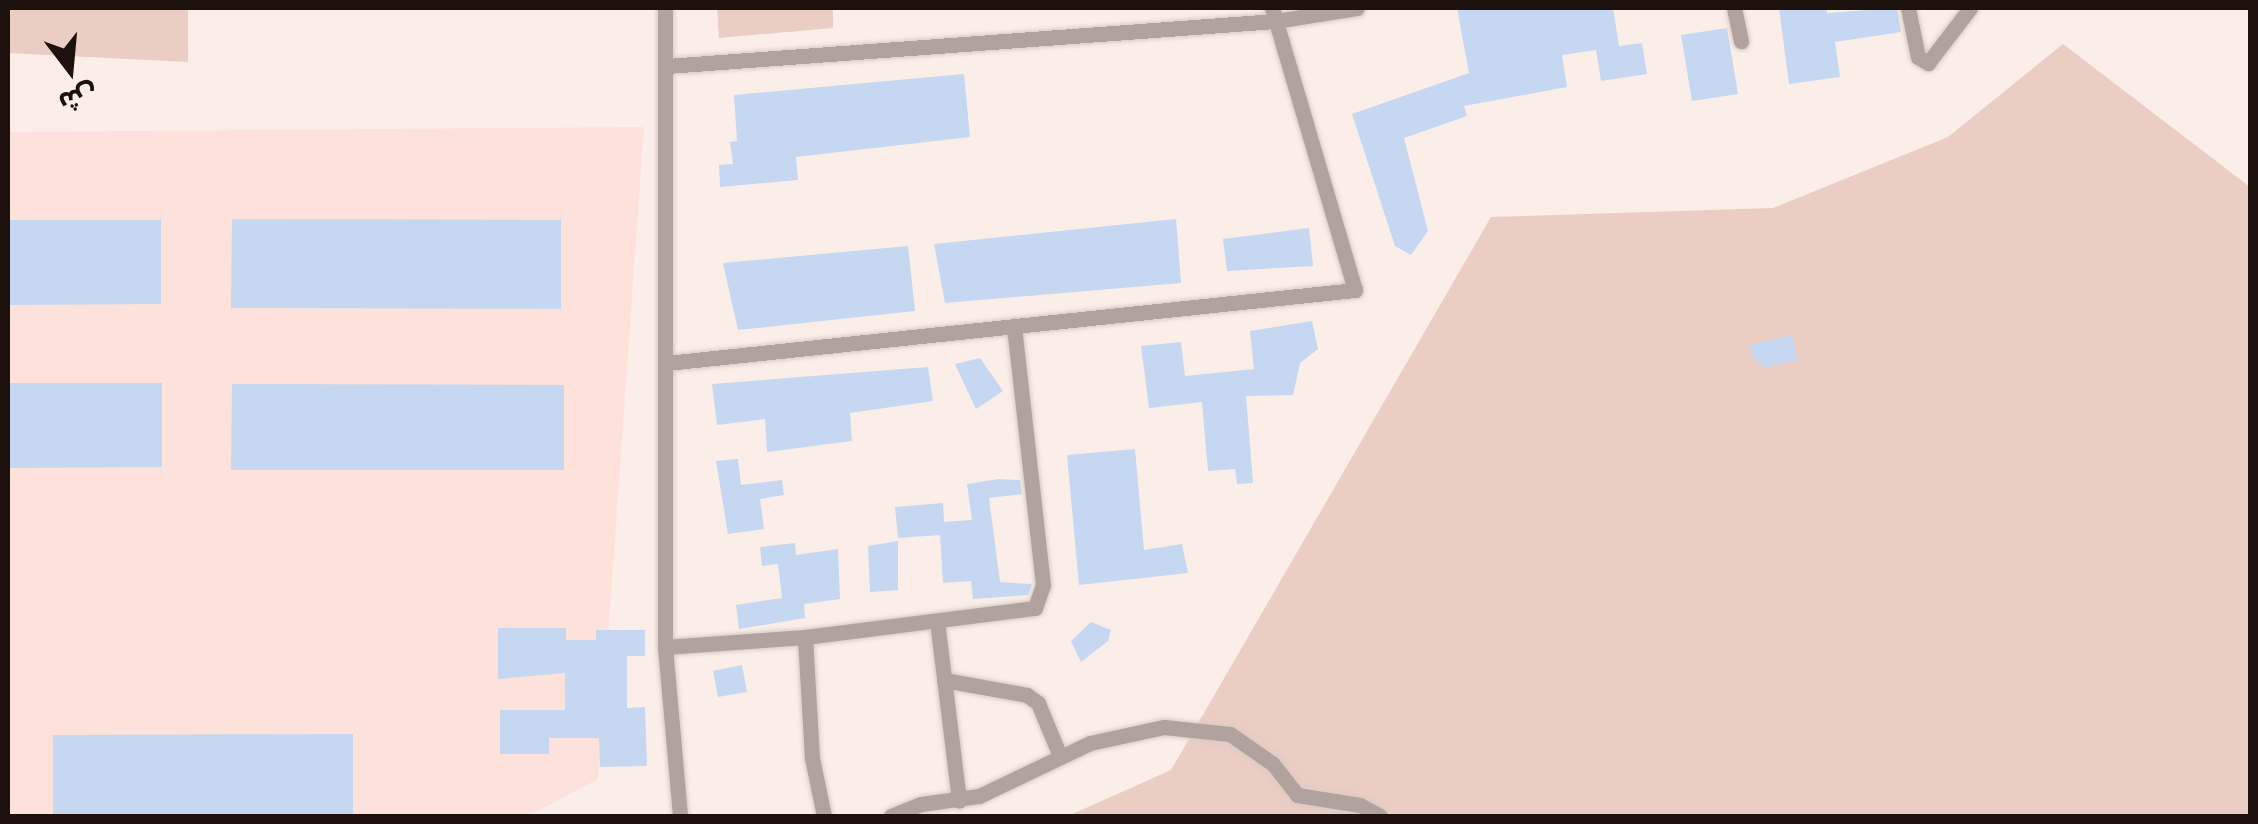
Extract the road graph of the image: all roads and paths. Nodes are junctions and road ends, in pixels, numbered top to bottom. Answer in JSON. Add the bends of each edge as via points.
{"nodes":[{"id":1,"x":665,"y":8,"type":"edge"},
{"id":2,"x":1357,"y":8,"type":"edge"},
{"id":3,"x":1734,"y":8,"type":"edge"},
{"id":4,"x":1908,"y":8,"type":"edge"},
{"id":5,"x":1964,"y":9,"type":"edge"},
{"id":6,"x":1274,"y":14,"type":"edge"},
{"id":7,"x":1741,"y":42,"type":"dead end"},
{"id":8,"x":666,"y":66,"type":"junction"},
{"id":9,"x":1014,"y":326,"type":"junction"},
{"id":10,"x":667,"y":363,"type":"junction"},
{"id":11,"x":937,"y":621,"type":"junction"},
{"id":12,"x":805,"y":637,"type":"junction"},
{"id":13,"x":666,"y":647,"type":"junction"},
{"id":14,"x":944,"y":680,"type":"junction"},
{"id":15,"x":1060,"y":756,"type":"junction"},
{"id":16,"x":960,"y":801,"type":"junction"},
{"id":17,"x":680,"y":816,"type":"edge"},
{"id":18,"x":824,"y":816,"type":"edge"},
{"id":19,"x":891,"y":816,"type":"edge"},
{"id":20,"x":1380,"y":816,"type":"edge"}],
"edges":[{"from":1,"to":8,"type":"street"},
{"from":2,"to":6,"type":"street"},
{"from":3,"to":7,"type":"street"},
{"from":4,"to":5,"type":"street","via":[[1918,58],[1928,63]]},
{"from":6,"to":8,"type":"street"},
{"from":6,"to":9,"type":"street","via":[[1355,290]]},
{"from":8,"to":10,"type":"street"},
{"from":9,"to":10,"type":"street"},
{"from":9,"to":11,"type":"street","via":[[1042,600],[1035,608]]},
{"from":10,"to":13,"type":"street"},
{"from":11,"to":12,"type":"street"},
{"from":11,"to":14,"type":"street"},
{"from":12,"to":13,"type":"street"},
{"from":12,"to":18,"type":"street","via":[[812,758]]},
{"from":13,"to":17,"type":"street"},
{"from":14,"to":15,"type":"street","via":[[1027,695],[1038,703]]},
{"from":14,"to":16,"type":"street"},
{"from":15,"to":16,"type":"street"},
{"from":15,"to":20,"type":"street","via":[[1164,728],[1230,734],[1274,764],[1297,795]]},
{"from":16,"to":19,"type":"street","via":[[921,804]]}]}
